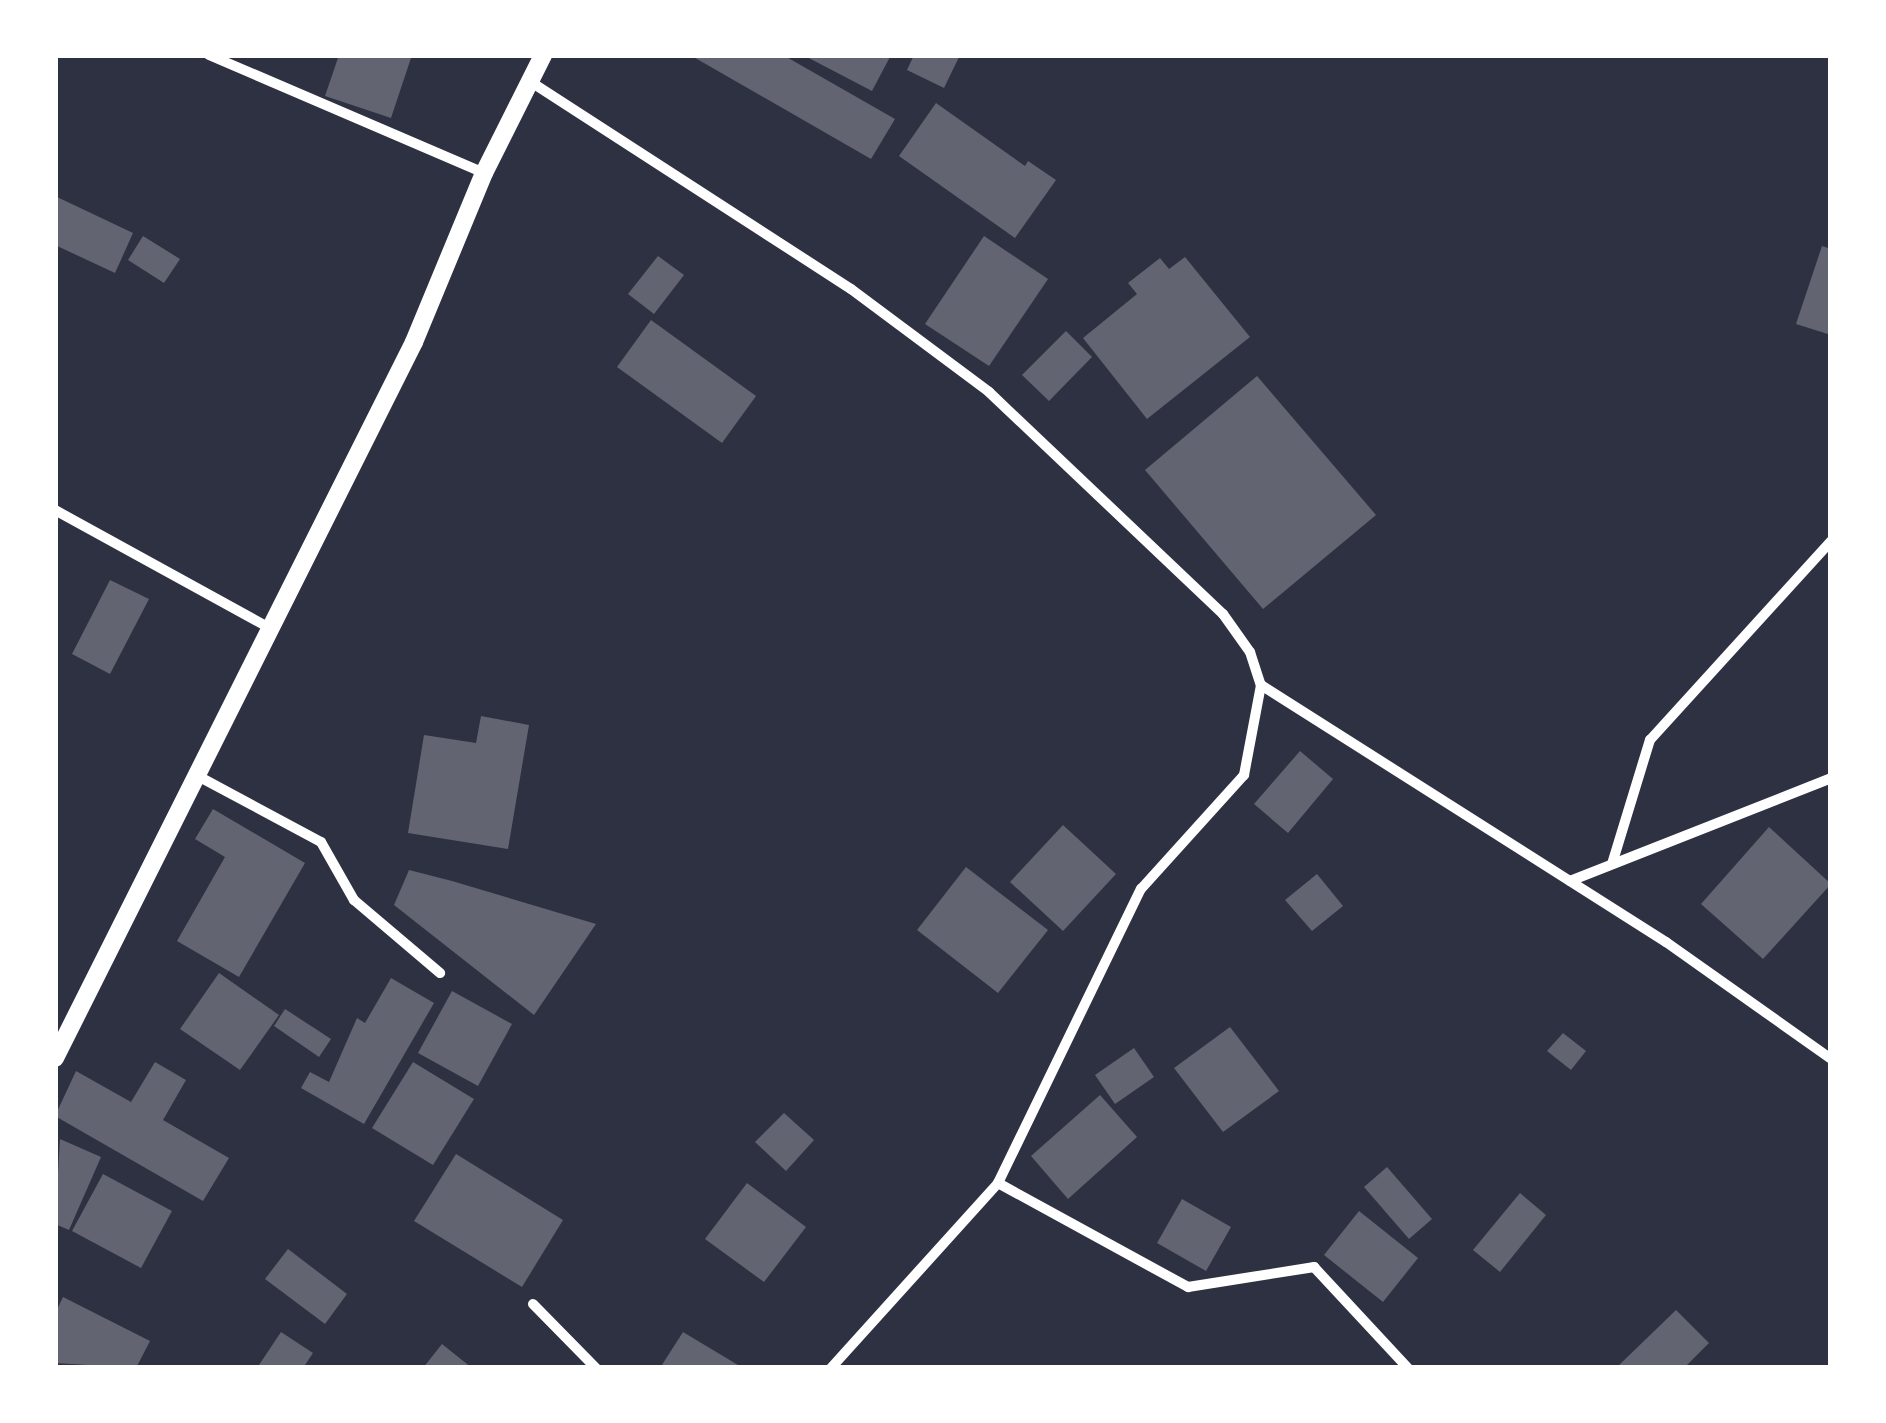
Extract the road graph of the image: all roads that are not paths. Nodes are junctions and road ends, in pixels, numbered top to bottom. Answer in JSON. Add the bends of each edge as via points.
{"nodes":[{"id":1,"x":209,"y":55,"type":"edge"},
{"id":2,"x":543,"y":55,"type":"edge"},
{"id":3,"x":531,"y":82,"type":"junction"},
{"id":4,"x":484,"y":173,"type":"junction"},
{"id":5,"x":55,"y":510,"type":"edge"},
{"id":6,"x":1831,"y":542,"type":"edge"},
{"id":7,"x":270,"y":628,"type":"junction"},
{"id":8,"x":1260,"y":685,"type":"junction"},
{"id":9,"x":196,"y":776,"type":"junction"},
{"id":10,"x":1831,"y":778,"type":"edge"},
{"id":11,"x":1612,"y":864,"type":"junction"},
{"id":12,"x":1570,"y":881,"type":"junction"},
{"id":13,"x":440,"y":974,"type":"dead end"},
{"id":14,"x":55,"y":1058,"type":"edge"},
{"id":15,"x":1831,"y":1060,"type":"edge"},
{"id":16,"x":998,"y":1183,"type":"junction"},
{"id":17,"x":534,"y":1304,"type":"dead end"},
{"id":18,"x":596,"y":1368,"type":"edge"},
{"id":19,"x":831,"y":1368,"type":"edge"},
{"id":20,"x":1408,"y":1368,"type":"edge"}],
"edges":[{"from":1,"to":4,"type":"street"},
{"from":2,"to":3,"type":"street"},
{"from":3,"to":4,"type":"street"},
{"from":3,"to":8,"type":"street","via":[[851,289],[990,392],[1223,614],[1250,652]]},
{"from":4,"to":7,"type":"street","via":[[414,342]]},
{"from":5,"to":7,"type":"street"},
{"from":6,"to":11,"type":"street","via":[[1650,740]]},
{"from":7,"to":9,"type":"street"},
{"from":8,"to":12,"type":"street"},
{"from":8,"to":16,"type":"street","via":[[1244,775],[1141,889]]},
{"from":9,"to":13,"type":"street","via":[[322,842],[354,900]]},
{"from":9,"to":14,"type":"street"},
{"from":10,"to":11,"type":"street"},
{"from":11,"to":12,"type":"street"},
{"from":12,"to":15,"type":"street"},
{"from":16,"to":19,"type":"street"},
{"from":16,"to":20,"type":"street","via":[[1188,1286],[1314,1267]]},
{"from":17,"to":18,"type":"street"}]}
